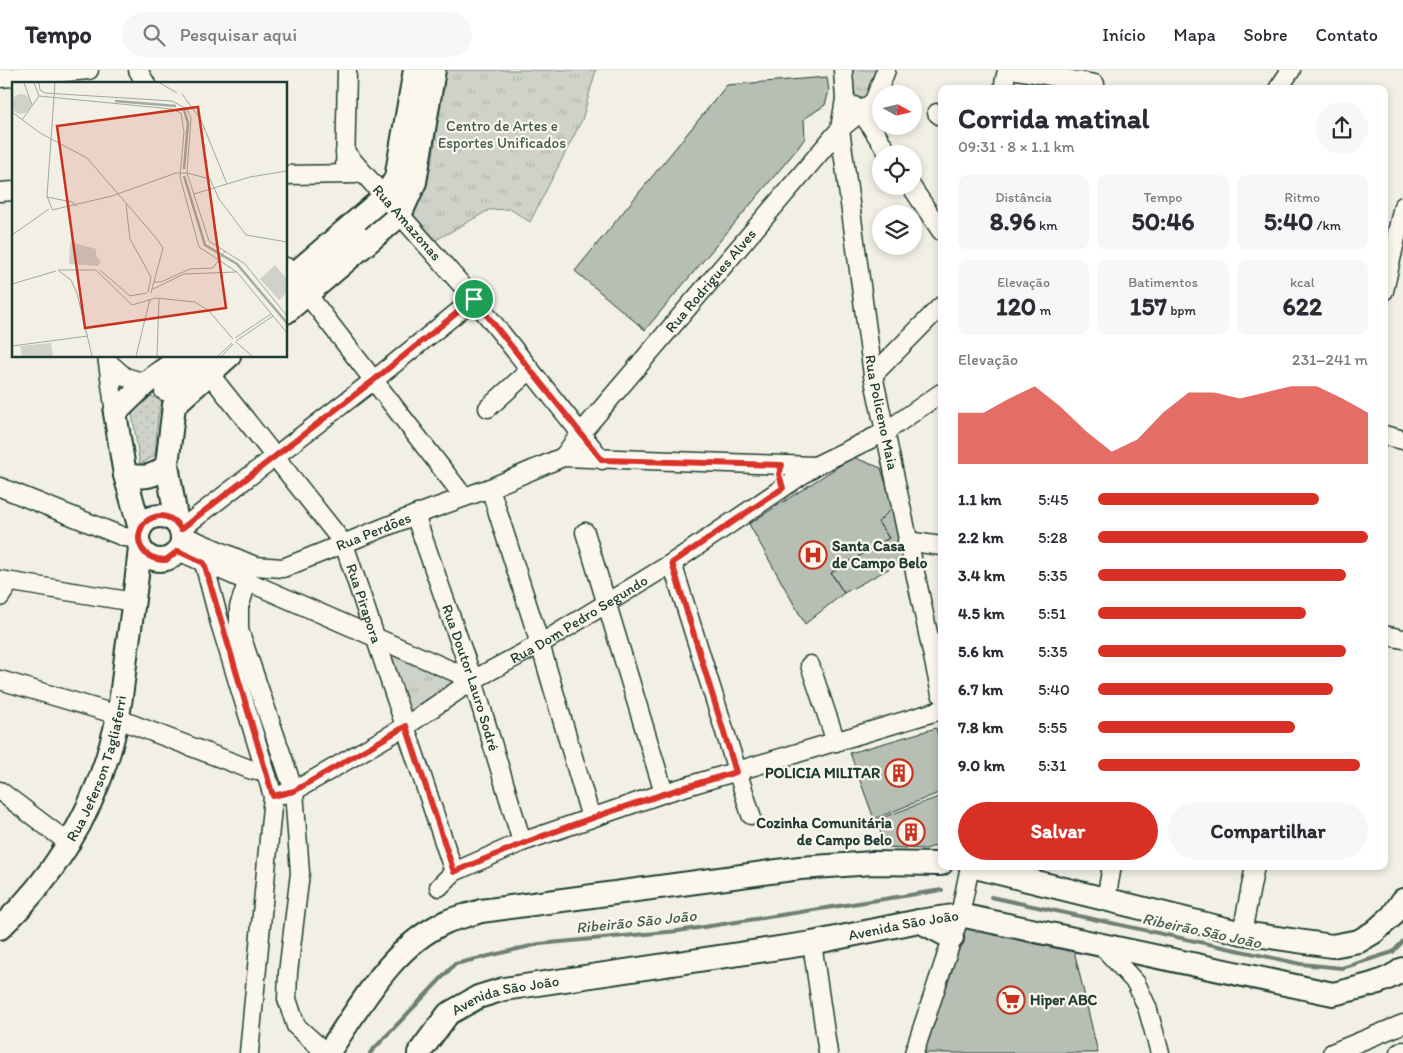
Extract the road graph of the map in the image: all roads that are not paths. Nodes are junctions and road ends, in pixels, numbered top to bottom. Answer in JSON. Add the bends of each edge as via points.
{"nodes":[{"id":1,"x":89,"y":70,"type":"edge"},
{"id":2,"x":138,"y":70,"type":"edge"},
{"id":3,"x":346,"y":70,"type":"edge"},
{"id":4,"x":416,"y":70,"type":"edge"},
{"id":5,"x":426,"y":70,"type":"edge"},
{"id":6,"x":434,"y":70,"type":"edge"},
{"id":7,"x":844,"y":70,"type":"edge"},
{"id":8,"x":886,"y":70,"type":"edge"},
{"id":9,"x":1007,"y":70,"type":"edge"},
{"id":10,"x":1016,"y":70,"type":"edge"},
{"id":11,"x":1290,"y":70,"type":"edge"},
{"id":12,"x":0,"y":78,"type":"edge"},
{"id":13,"x":71,"y":79,"type":"edge"},
{"id":14,"x":1095,"y":81,"type":"edge"},
{"id":15,"x":145,"y":82,"type":"edge"},
{"id":16,"x":1005,"y":85,"type":"edge"},
{"id":17,"x":1281,"y":85,"type":"edge"},
{"id":18,"x":845,"y":99,"type":"junction"},
{"id":19,"x":862,"y":113,"type":"junction"},
{"id":20,"x":840,"y":129,"type":"junction"},
{"id":21,"x":884,"y":145,"type":"edge"},
{"id":22,"x":346,"y":152,"type":"junction"},
{"id":23,"x":345,"y":174,"type":"junction"},
{"id":24,"x":366,"y":174,"type":"junction"},
{"id":25,"x":288,"y":175,"type":"edge"},
{"id":26,"x":917,"y":195,"type":"edge"},
{"id":27,"x":393,"y":206,"type":"junction"},
{"id":28,"x":1403,"y":206,"type":"edge"},
{"id":29,"x":938,"y":226,"type":"edge"},
{"id":30,"x":1394,"y":242,"type":"edge"},
{"id":31,"x":1388,"y":271,"type":"edge"},
{"id":32,"x":294,"y":283,"type":"edge"},
{"id":33,"x":474,"y":299,"type":"junction"},
{"id":34,"x":288,"y":305,"type":"edge"},
{"id":35,"x":938,"y":309,"type":"edge"},
{"id":36,"x":182,"y":358,"type":"edge"},
{"id":37,"x":224,"y":358,"type":"edge"},
{"id":38,"x":108,"y":359,"type":"edge"},
{"id":39,"x":208,"y":364,"type":"edge"},
{"id":40,"x":530,"y":370,"type":"junction"},
{"id":41,"x":873,"y":375,"type":"junction"},
{"id":42,"x":374,"y":380,"type":"junction"},
{"id":43,"x":161,"y":393,"type":"junction"},
{"id":44,"x":938,"y":395,"type":"edge"},
{"id":45,"x":488,"y":408,"type":"dead end"},
{"id":46,"x":115,"y":413,"type":"junction"},
{"id":47,"x":581,"y":432,"type":"junction"},
{"id":48,"x":885,"y":432,"type":"junction"},
{"id":49,"x":1388,"y":436,"type":"edge"},
{"id":50,"x":1403,"y":440,"type":"edge"},
{"id":51,"x":276,"y":455,"type":"junction"},
{"id":52,"x":563,"y":457,"type":"junction"},
{"id":53,"x":602,"y":460,"type":"junction"},
{"id":54,"x":167,"y":465,"type":"junction"},
{"id":55,"x":782,"y":465,"type":"junction"},
{"id":56,"x":815,"y":466,"type":"junction"},
{"id":57,"x":125,"y":475,"type":"junction"},
{"id":58,"x":0,"y":487,"type":"edge"},
{"id":59,"x":490,"y":488,"type":"junction"},
{"id":60,"x":783,"y":488,"type":"junction"},
{"id":61,"x":464,"y":496,"type":"junction"},
{"id":62,"x":415,"y":515,"type":"junction"},
{"id":63,"x":585,"y":532,"type":"dead end"},
{"id":64,"x":139,"y":538,"type":"junction"},
{"id":65,"x":177,"y":539,"type":"junction"},
{"id":66,"x":907,"y":541,"type":"junction"},
{"id":67,"x":344,"y":544,"type":"junction"},
{"id":68,"x":938,"y":546,"type":"edge"},
{"id":69,"x":204,"y":563,"type":"junction"},
{"id":70,"x":672,"y":563,"type":"junction"},
{"id":71,"x":5,"y":581,"type":"edge"},
{"id":72,"x":248,"y":583,"type":"junction"},
{"id":73,"x":135,"y":592,"type":"junction"},
{"id":74,"x":0,"y":597,"type":"edge"},
{"id":75,"x":607,"y":601,"type":"junction"},
{"id":76,"x":1388,"y":635,"type":"edge"},
{"id":77,"x":375,"y":636,"type":"junction"},
{"id":78,"x":1403,"y":639,"type":"edge"},
{"id":79,"x":540,"y":644,"type":"junction"},
{"id":80,"x":810,"y":665,"type":"dead end"},
{"id":81,"x":0,"y":680,"type":"edge"},
{"id":82,"x":473,"y":680,"type":"junction"},
{"id":83,"x":938,"y":680,"type":"edge"},
{"id":84,"x":938,"y":711,"type":"edge"},
{"id":85,"x":118,"y":717,"type":"junction"},
{"id":86,"x":406,"y":726,"type":"junction"},
{"id":87,"x":836,"y":742,"type":"junction"},
{"id":88,"x":264,"y":770,"type":"junction"},
{"id":89,"x":736,"y":772,"type":"junction"},
{"id":90,"x":0,"y":791,"type":"edge"},
{"id":91,"x":294,"y":791,"type":"junction"},
{"id":92,"x":664,"y":793,"type":"junction"},
{"id":93,"x":273,"y":796,"type":"junction"},
{"id":94,"x":751,"y":815,"type":"dead end"},
{"id":95,"x":591,"y":818,"type":"junction"},
{"id":96,"x":522,"y":842,"type":"junction"},
{"id":97,"x":70,"y":844,"type":"junction"},
{"id":98,"x":938,"y":863,"type":"edge"},
{"id":99,"x":970,"y":870,"type":"edge"},
{"id":100,"x":987,"y":870,"type":"edge"},
{"id":101,"x":1111,"y":870,"type":"edge"},
{"id":102,"x":1255,"y":870,"type":"edge"},
{"id":103,"x":454,"y":872,"type":"junction"},
{"id":104,"x":439,"y":887,"type":"dead end"},
{"id":105,"x":1106,"y":900,"type":"junction"},
{"id":106,"x":1403,"y":900,"type":"edge"},
{"id":107,"x":960,"y":915,"type":"junction"},
{"id":108,"x":919,"y":921,"type":"junction"},
{"id":109,"x":0,"y":928,"type":"edge"},
{"id":110,"x":1242,"y":933,"type":"junction"},
{"id":111,"x":952,"y":938,"type":"junction"},
{"id":112,"x":812,"y":943,"type":"junction"},
{"id":113,"x":1102,"y":946,"type":"junction"},
{"id":114,"x":1403,"y":969,"type":"edge"},
{"id":115,"x":1403,"y":1024,"type":"edge"},
{"id":116,"x":1403,"y":1051,"type":"edge"},
{"id":117,"x":249,"y":1053,"type":"edge"},
{"id":118,"x":327,"y":1053,"type":"edge"},
{"id":119,"x":419,"y":1053,"type":"edge"},
{"id":120,"x":828,"y":1053,"type":"edge"},
{"id":121,"x":914,"y":1053,"type":"edge"},
{"id":122,"x":1160,"y":1053,"type":"edge"},
{"id":123,"x":1332,"y":1053,"type":"edge"},
{"id":124,"x":1399,"y":1053,"type":"edge"}],
"edges":[{"from":1,"to":13,"type":"street"},
{"from":2,"to":15,"type":"street"},
{"from":3,"to":22,"type":"street"},
{"from":4,"to":27,"type":"main road"},
{"from":5,"to":27,"type":"street","via":[[407,179]]},
{"from":6,"to":27,"type":"main road","via":[[415,182]]},
{"from":7,"to":18,"type":"street"},
{"from":8,"to":19,"type":"street","name":"Rua Rodrigues Alves","via":[[874,102]]},
{"from":9,"to":16,"type":"street"},
{"from":10,"to":14,"type":"street"},
{"from":11,"to":17,"type":"street"},
{"from":12,"to":13,"type":"street"},
{"from":18,"to":19,"type":"street"},
{"from":18,"to":20,"type":"street"},
{"from":19,"to":20,"type":"street","name":"Rua Rodrigues Alves"},
{"from":19,"to":21,"type":"street"},
{"from":20,"to":41,"type":"street","name":"Rua Policeno Maia"},
{"from":20,"to":47,"type":"street","name":"Rua Rodrigues Alves"},
{"from":22,"to":23,"type":"street"},
{"from":22,"to":24,"type":"street","name":"Rua Amazonas"},
{"from":23,"to":24,"type":"street"},
{"from":23,"to":25,"type":"street"},
{"from":24,"to":27,"type":"street","name":"Rua Amazonas"},
{"from":26,"to":29,"type":"street"},
{"from":27,"to":32,"type":"main road"},
{"from":27,"to":33,"type":"street","name":"Rua Amazonas"},
{"from":28,"to":30,"type":"street"},
{"from":30,"to":31,"type":"street"},
{"from":32,"to":34,"type":"main road"},
{"from":32,"to":42,"type":"street"},
{"from":33,"to":40,"type":"street","name":"Rua Amazonas"},
{"from":33,"to":42,"type":"street"},
{"from":35,"to":41,"type":"street"},
{"from":36,"to":43,"type":"main road"},
{"from":37,"to":39,"type":"main road"},
{"from":38,"to":43,"type":"street","via":[[125,377]]},
{"from":38,"to":46,"type":"street"},
{"from":39,"to":43,"type":"main road"},
{"from":39,"to":51,"type":"street","name":"Rua Pirapora"},
{"from":40,"to":45,"type":"street"},
{"from":40,"to":47,"type":"street","name":"Rua Amazonas"},
{"from":41,"to":48,"type":"street","name":"Rua Policeno Maia"},
{"from":42,"to":51,"type":"street"},
{"from":42,"to":61,"type":"street"},
{"from":43,"to":46,"type":"main road"},
{"from":43,"to":54,"type":"main road"},
{"from":44,"to":48,"type":"street","name":"Rua Dom Pedro Segundo"},
{"from":46,"to":57,"type":"main road"},
{"from":47,"to":52,"type":"street","name":"Rua Rodrigues Alves"},
{"from":47,"to":53,"type":"street","name":"Rua Amazonas"},
{"from":48,"to":56,"type":"street","name":"Rua Dom Pedro Segundo"},
{"from":48,"to":66,"type":"street","name":"Rua Policeno Maia"},
{"from":49,"to":50,"type":"street"},
{"from":51,"to":65,"type":"street"},
{"from":51,"to":67,"type":"street","name":"Rua Pirapora"},
{"from":52,"to":53,"type":"street"},
{"from":52,"to":59,"type":"street","name":"Rua Perdões"},
{"from":53,"to":55,"type":"street"},
{"from":54,"to":57,"type":"main road","via":[[157,475],[144,478]]},
{"from":54,"to":65,"type":"main road"},
{"from":55,"to":56,"type":"street"},
{"from":55,"to":60,"type":"street","via":[[779,474]]},
{"from":56,"to":60,"type":"street","name":"Rua Dom Pedro Segundo"},
{"from":57,"to":64,"type":"main road"},
{"from":58,"to":64,"type":"street","via":[[124,538]]},
{"from":59,"to":61,"type":"street","name":"Rua Perdões"},
{"from":59,"to":79,"type":"street"},
{"from":60,"to":70,"type":"street","name":"Rua Dom Pedro Segundo"},
{"from":61,"to":62,"type":"street","name":"Rua Perdões"},
{"from":62,"to":67,"type":"street","name":"Rua Perdões"},
{"from":62,"to":82,"type":"street","name":"Rua Doutor Lauro Sodré"},
{"from":63,"to":75,"type":"street"},
{"from":64,"to":65,"type":"main road","via":[[151,558]]},
{"from":64,"to":65,"type":"main road","via":[[144,523],[156,516],[171,518]]},
{"from":64,"to":73,"type":"main road","name":"Rua Jeferson Tagliaferri"},
{"from":65,"to":67,"type":"street","name":"Rua Perdões","via":[[255,566],[283,568]]},
{"from":65,"to":69,"type":"street"},
{"from":65,"to":73,"type":"main road"},
{"from":66,"to":68,"type":"street"},
{"from":66,"to":83,"type":"street","name":"Rua Policeno Maia"},
{"from":67,"to":77,"type":"street","name":"Rua Pirapora"},
{"from":69,"to":72,"type":"street"},
{"from":69,"to":88,"type":"street"},
{"from":70,"to":75,"type":"street","name":"Rua Dom Pedro Segundo"},
{"from":70,"to":89,"type":"street"},
{"from":71,"to":73,"type":"street"},
{"from":71,"to":74,"type":"street"},
{"from":72,"to":77,"type":"street"},
{"from":72,"to":91,"type":"street","via":[[239,607],[239,630]]},
{"from":73,"to":85,"type":"main road","name":"Rua Jeferson Tagliaferri"},
{"from":75,"to":79,"type":"street","name":"Rua Dom Pedro Segundo"},
{"from":75,"to":92,"type":"street"},
{"from":76,"to":78,"type":"street"},
{"from":77,"to":82,"type":"street"},
{"from":77,"to":86,"type":"street","name":"Rua Pirapora"},
{"from":79,"to":82,"type":"street","name":"Rua Dom Pedro Segundo"},
{"from":79,"to":95,"type":"street"},
{"from":80,"to":87,"type":"street"},
{"from":81,"to":85,"type":"street"},
{"from":82,"to":86,"type":"street","name":"Rua Dom Pedro Segundo"},
{"from":82,"to":96,"type":"street","name":"Rua Doutor Lauro Sodré"},
{"from":84,"to":87,"type":"street"},
{"from":85,"to":88,"type":"street","via":[[252,770]]},
{"from":85,"to":97,"type":"main road","name":"Rua Jeferson Tagliaferri","via":[[103,769]]},
{"from":86,"to":91,"type":"street","name":"Rua Dom Pedro Segundo"},
{"from":86,"to":103,"type":"street","name":"Rua Pirapora"},
{"from":87,"to":89,"type":"street"},
{"from":88,"to":93,"type":"street"},
{"from":89,"to":92,"type":"street"},
{"from":89,"to":94,"type":"street"},
{"from":90,"to":97,"type":"street"},
{"from":91,"to":93,"type":"street","name":"Rua Dom Pedro Segundo"},
{"from":91,"to":118,"type":"street","via":[[300,873],[287,999],[296,1026]]},
{"from":92,"to":95,"type":"street"},
{"from":93,"to":117,"type":"street"},
{"from":95,"to":96,"type":"street"},
{"from":96,"to":103,"type":"street"},
{"from":97,"to":109,"type":"main road","name":"Rua Jeferson Tagliaferri","via":[[42,884]]},
{"from":98,"to":118,"type":"main road","via":[[800,868],[481,911],[447,922],[416,940],[388,966]]},
{"from":99,"to":107,"type":"street"},
{"from":100,"to":105,"type":"main road"},
{"from":101,"to":105,"type":"street"},
{"from":102,"to":110,"type":"street"},
{"from":103,"to":104,"type":"street"},
{"from":105,"to":110,"type":"main road"},
{"from":106,"to":110,"type":"main road","via":[[1392,916],[1359,941],[1332,946]]},
{"from":107,"to":108,"type":"main road","name":"Avenida São João"},
{"from":107,"to":111,"type":"street"},
{"from":107,"to":113,"type":"main road","name":"Avenida São João"},
{"from":108,"to":111,"type":"main road"},
{"from":108,"to":112,"type":"main road","name":"Avenida São João"},
{"from":111,"to":121,"type":"street"},
{"from":112,"to":119,"type":"main road","name":"Avenida São João","via":[[504,989],[478,997],[448,1014]]},
{"from":112,"to":120,"type":"street"},
{"from":113,"to":114,"type":"main road","name":"Avenida São João","via":[[1333,994],[1368,985],[1396,975]]},
{"from":113,"to":122,"type":"street","via":[[1136,983],[1147,1007]]},
{"from":115,"to":123,"type":"street"},
{"from":116,"to":124,"type":"street"}]}
